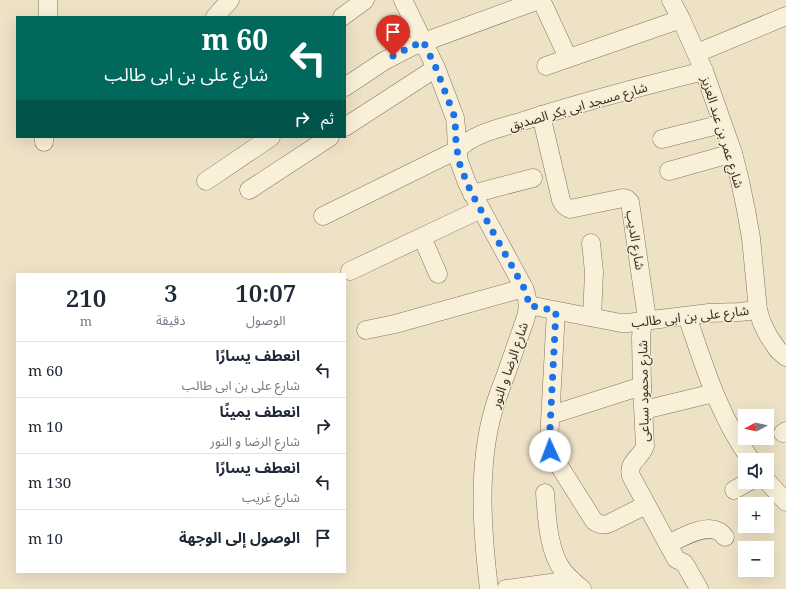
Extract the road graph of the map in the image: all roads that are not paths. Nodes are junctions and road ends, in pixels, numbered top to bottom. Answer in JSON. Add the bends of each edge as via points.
{"nodes":[{"id":1,"x":48,"y":0,"type":"edge"},
{"id":2,"x":230,"y":0,"type":"edge"},
{"id":3,"x":365,"y":0,"type":"edge"},
{"id":4,"x":403,"y":0,"type":"edge"},
{"id":5,"x":672,"y":0,"type":"edge"},
{"id":6,"x":48,"y":16,"type":"edge"},
{"id":7,"x":216,"y":16,"type":"edge"},
{"id":8,"x":343,"y":16,"type":"edge"},
{"id":9,"x":786,"y":16,"type":"edge"},
{"id":10,"x":681,"y":19,"type":"junction"},
{"id":11,"x":423,"y":41,"type":"junction"},
{"id":12,"x":697,"y":53,"type":"junction"},
{"id":13,"x":568,"y":58,"type":"junction"},
{"id":14,"x":546,"y":66,"type":"dead end"},
{"id":15,"x":436,"y":68,"type":"junction"},
{"id":16,"x":704,"y":71,"type":"junction"},
{"id":17,"x":346,"y":86,"type":"edge"},
{"id":18,"x":541,"y":115,"type":"junction"},
{"id":19,"x":722,"y":124,"type":"junction"},
{"id":20,"x":346,"y":126,"type":"edge"},
{"id":21,"x":270,"y":138,"type":"edge"},
{"id":22,"x":328,"y":138,"type":"edge"},
{"id":23,"x":662,"y":139,"type":"dead end"},
{"id":24,"x":457,"y":150,"type":"junction"},
{"id":25,"x":733,"y":153,"type":"junction"},
{"id":26,"x":669,"y":171,"type":"dead end"},
{"id":27,"x":533,"y":178,"type":"dead end"},
{"id":28,"x":206,"y":181,"type":"dead end"},
{"id":29,"x":249,"y":190,"type":"dead end"},
{"id":30,"x":472,"y":194,"type":"junction"},
{"id":31,"x":481,"y":209,"type":"junction"},
{"id":32,"x":323,"y":216,"type":"dead end"},
{"id":33,"x":422,"y":237,"type":"junction"},
{"id":34,"x":591,"y":243,"type":"dead end"},
{"id":35,"x":350,"y":270,"type":"dead end"},
{"id":36,"x":438,"y":274,"type":"dead end"},
{"id":37,"x":526,"y":297,"type":"junction"},
{"id":38,"x":758,"y":310,"type":"junction"},
{"id":39,"x":556,"y":311,"type":"junction"},
{"id":40,"x":687,"y":316,"type":"junction"},
{"id":41,"x":592,"y":317,"type":"junction"},
{"id":42,"x":645,"y":320,"type":"junction"},
{"id":43,"x":366,"y":330,"type":"dead end"},
{"id":44,"x":786,"y":357,"type":"edge"},
{"id":45,"x":642,"y":386,"type":"junction"},
{"id":46,"x":714,"y":393,"type":"junction"},
{"id":47,"x":644,"y":410,"type":"junction"},
{"id":48,"x":550,"y":415,"type":"junction"},
{"id":49,"x":746,"y":453,"type":"edge"},
{"id":50,"x":774,"y":489,"type":"edge"},
{"id":51,"x":545,"y":493,"type":"dead end"},
{"id":52,"x":786,"y":502,"type":"edge"},
{"id":53,"x":646,"y":505,"type":"junction"},
{"id":54,"x":725,"y":537,"type":"dead end"},
{"id":55,"x":668,"y":544,"type":"junction"},
{"id":56,"x":577,"y":584,"type":"edge"},
{"id":57,"x":489,"y":589,"type":"edge"},
{"id":58,"x":506,"y":589,"type":"edge"},
{"id":59,"x":699,"y":589,"type":"edge"}],
"edges":[{"from":1,"to":6,"type":"street"},
{"from":2,"to":7,"type":"street"},
{"from":3,"to":8,"type":"street"},
{"from":4,"to":11,"type":"street"},
{"from":5,"to":10,"type":"street","name":"شارع عمر بن عبد العزيز"},
{"from":9,"to":12,"type":"street"},
{"from":10,"to":12,"type":"street","name":"شارع عمر بن عبد العزيز"},
{"from":10,"to":13,"type":"street"},
{"from":11,"to":13,"type":"street","via":[[536,1],[544,6]]},
{"from":11,"to":15,"type":"street"},
{"from":11,"to":17,"type":"street","via":[[393,56]]},
{"from":12,"to":16,"type":"street","name":"شارع عمر بن عبد العزيز"},
{"from":13,"to":14,"type":"street"},
{"from":15,"to":20,"type":"street"},
{"from":15,"to":24,"type":"street","via":[[455,118]]},
{"from":16,"to":18,"type":"street","name":"شارع مسجد ابى بكر الصديق"},
{"from":16,"to":19,"type":"street","name":"شارع عمر بن عبد العزيز"},
{"from":18,"to":24,"type":"street","name":"شارع مسجد ابى بكر الصديق","via":[[475,137]]},
{"from":18,"to":42,"type":"street","name":"شارع الديب","via":[[562,204],[570,209],[623,198],[630,202],[646,310]]},
{"from":19,"to":23,"type":"street"},
{"from":19,"to":25,"type":"street","name":"شارع عمر بن عبد العزيز"},
{"from":21,"to":28,"type":"street"},
{"from":22,"to":29,"type":"street"},
{"from":24,"to":30,"type":"street"},
{"from":24,"to":32,"type":"street","name":"شارع مسجد ابى بكر الصديق"},
{"from":25,"to":26,"type":"street"},
{"from":25,"to":38,"type":"street","name":"شارع عمر بن عبد العزيز","via":[[746,210]]},
{"from":27,"to":30,"type":"street"},
{"from":30,"to":31,"type":"street"},
{"from":31,"to":33,"type":"street"},
{"from":31,"to":37,"type":"street"},
{"from":33,"to":35,"type":"street"},
{"from":33,"to":36,"type":"street"},
{"from":34,"to":41,"type":"street","via":[[594,272]]},
{"from":37,"to":39,"type":"street","name":"شارع على بن ابى طالب"},
{"from":37,"to":43,"type":"street"},
{"from":37,"to":57,"type":"street","name":"شارع الرضا و النور","via":[[526,317],[494,408],[487,438],[483,526]]},
{"from":38,"to":40,"type":"street","name":"شارع على بن ابى طالب"},
{"from":38,"to":44,"type":"street","name":"شارع عمر بن عبد العزيز","via":[[769,337]]},
{"from":39,"to":41,"type":"street","name":"شارع على بن ابى طالب"},
{"from":39,"to":48,"type":"street"},
{"from":40,"to":42,"type":"street","name":"شارع على بن ابى طالب"},
{"from":40,"to":46,"type":"street"},
{"from":41,"to":42,"type":"street","name":"شارع على بن ابى طالب","via":[[621,322]]},
{"from":42,"to":45,"type":"street","name":"شارع محمود سباعى","via":[[641,337]]},
{"from":45,"to":47,"type":"street","name":"شارع محمود سباعى"},
{"from":45,"to":48,"type":"street"},
{"from":46,"to":47,"type":"street"},
{"from":46,"to":49,"type":"street"},
{"from":47,"to":53,"type":"street","name":"شارع محمود سباعى","via":[[645,446],[630,467],[630,472]]},
{"from":48,"to":53,"type":"street","via":[[550,451],[594,521],[605,526]]},
{"from":50,"to":52,"type":"street"},
{"from":51,"to":56,"type":"street","via":[[553,553],[564,573]]},
{"from":53,"to":55,"type":"street","name":"شارع محمود سباعى"},
{"from":54,"to":55,"type":"street","via":[[719,531],[710,528]]},
{"from":55,"to":59,"type":"street","name":"شارع محمود سباعى","via":[[676,559],[684,563]]},
{"from":56,"to":58,"type":"street"}]}
